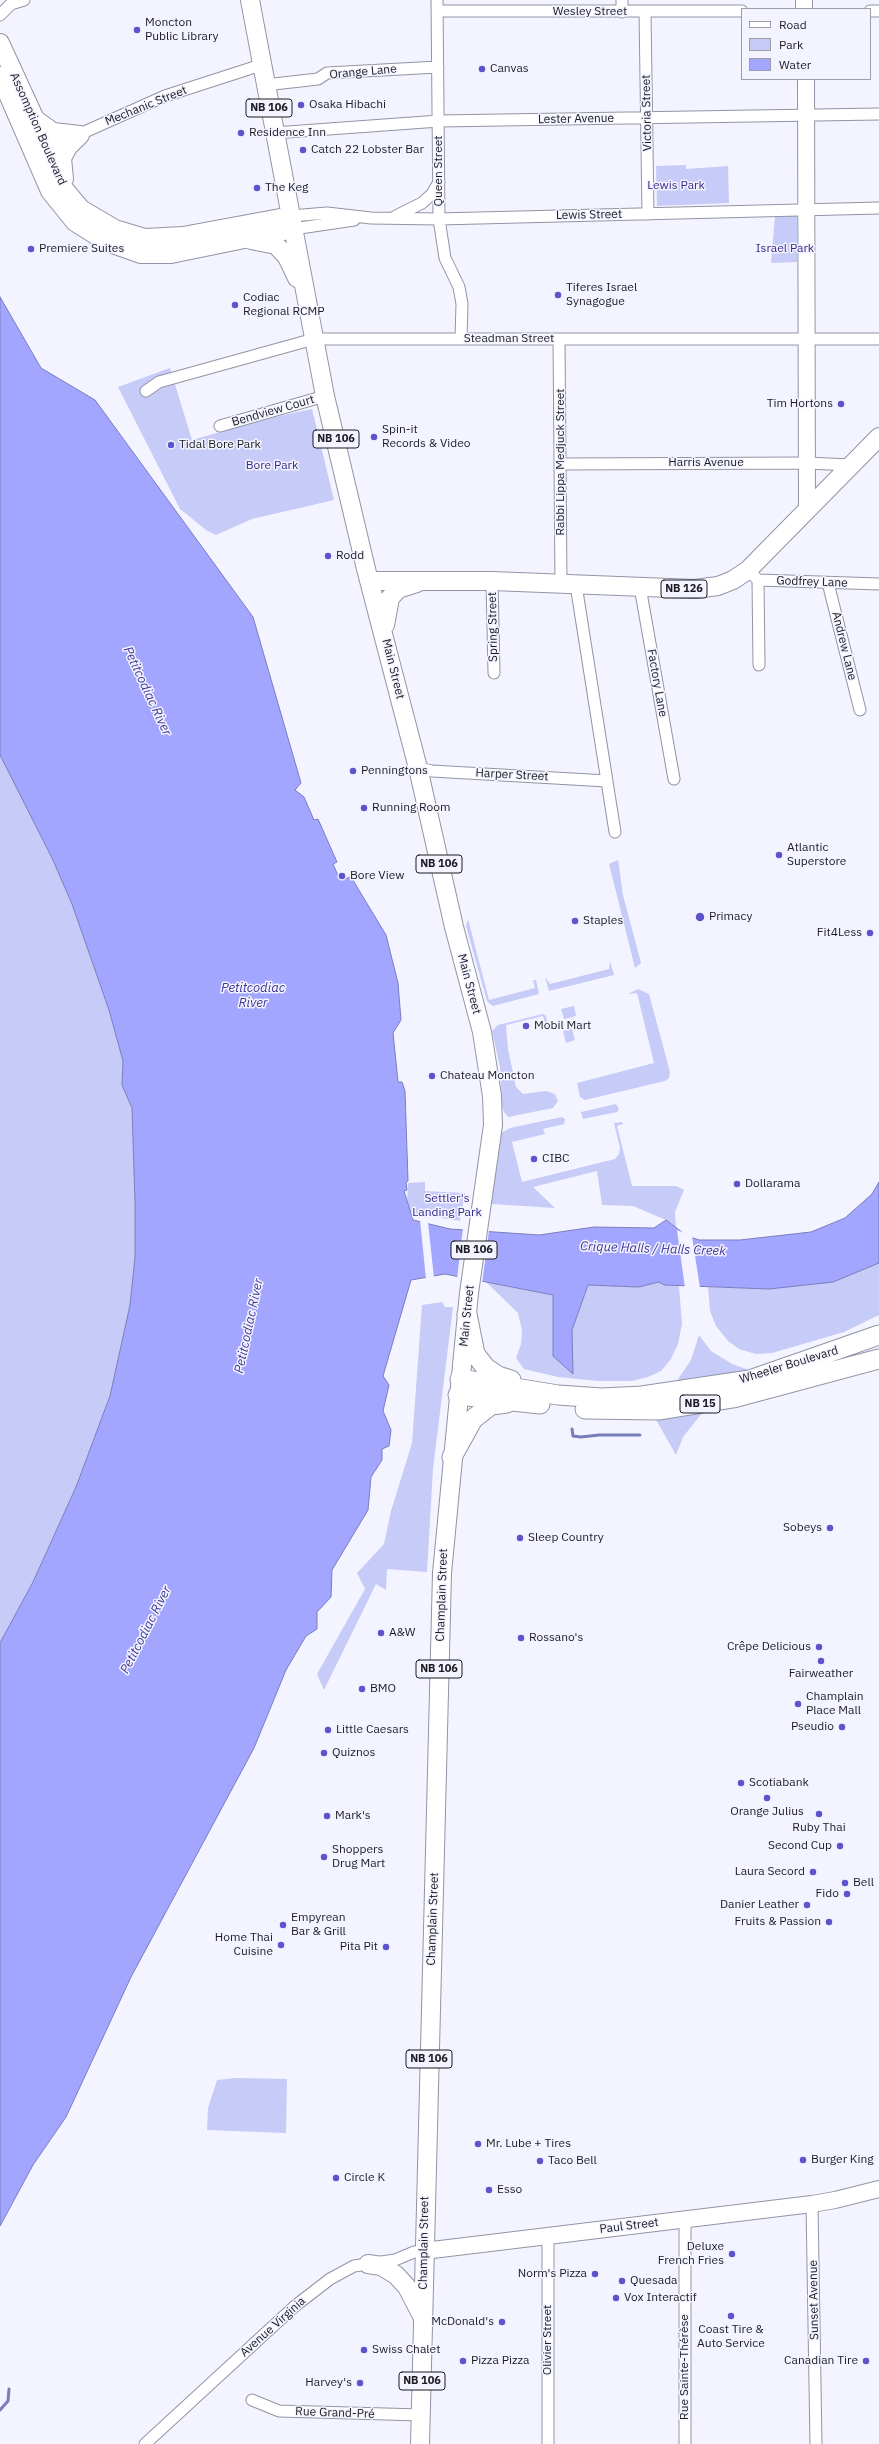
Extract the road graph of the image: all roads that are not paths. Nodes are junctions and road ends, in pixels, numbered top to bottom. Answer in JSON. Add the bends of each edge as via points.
{"nodes":[{"id":1,"x":24,"y":0,"type":"edge"},
{"id":2,"x":250,"y":0,"type":"edge"},
{"id":3,"x":622,"y":0,"type":"edge"},
{"id":4,"x":437,"y":6,"type":"edge"},
{"id":5,"x":741,"y":11,"type":"edge"},
{"id":6,"x":622,"y":12,"type":"junction"},
{"id":7,"x":645,"y":12,"type":"junction"},
{"id":8,"x":0,"y":15,"type":"edge"},
{"id":9,"x":0,"y":43,"type":"edge"},
{"id":10,"x":261,"y":65,"type":"junction"},
{"id":11,"x":438,"y":67,"type":"junction"},
{"id":12,"x":0,"y":76,"type":"edge"},
{"id":13,"x":806,"y":80,"type":"edge"},
{"id":14,"x":265,"y":85,"type":"junction"},
{"id":15,"x":879,"y":114,"type":"edge"},
{"id":16,"x":808,"y":115,"type":"junction"},
{"id":17,"x":648,"y":117,"type":"junction"},
{"id":18,"x":35,"y":119,"type":"junction"},
{"id":19,"x":439,"y":122,"type":"junction"},
{"id":20,"x":274,"y":133,"type":"junction"},
{"id":21,"x":80,"y":134,"type":"junction"},
{"id":22,"x":40,"y":152,"type":"junction"},
{"id":23,"x":439,"y":181,"type":"junction"},
{"id":24,"x":68,"y":193,"type":"junction"},
{"id":25,"x":879,"y":208,"type":"edge"},
{"id":26,"x":807,"y":211,"type":"junction"},
{"id":27,"x":648,"y":214,"type":"junction"},
{"id":28,"x":392,"y":218,"type":"junction"},
{"id":29,"x":439,"y":219,"type":"junction"},
{"id":30,"x":292,"y":223,"type":"junction"},
{"id":31,"x":239,"y":238,"type":"junction"},
{"id":32,"x":306,"y":297,"type":"junction"},
{"id":33,"x":807,"y":338,"type":"junction"},
{"id":34,"x":314,"y":339,"type":"junction"},
{"id":35,"x":461,"y":339,"type":"junction"},
{"id":36,"x":559,"y":339,"type":"junction"},
{"id":37,"x":879,"y":339,"type":"edge"},
{"id":38,"x":146,"y":391,"type":"dead end"},
{"id":39,"x":326,"y":396,"type":"junction"},
{"id":40,"x":220,"y":426,"type":"dead end"},
{"id":41,"x":879,"y":436,"type":"edge"},
{"id":42,"x":807,"y":463,"type":"junction"},
{"id":43,"x":561,"y":464,"type":"junction"},
{"id":44,"x":851,"y":465,"type":"junction"},
{"id":45,"x":807,"y":509,"type":"junction"},
{"id":46,"x":753,"y":575,"type":"junction"},
{"id":47,"x":428,"y":580,"type":"junction"},
{"id":48,"x":370,"y":581,"type":"junction"},
{"id":49,"x":492,"y":581,"type":"junction"},
{"id":50,"x":828,"y":583,"type":"junction"},
{"id":51,"x":569,"y":584,"type":"junction"},
{"id":52,"x":879,"y":584,"type":"edge"},
{"id":53,"x":640,"y":587,"type":"junction"},
{"id":54,"x":384,"y":633,"type":"junction"},
{"id":55,"x":759,"y":665,"type":"dead end"},
{"id":56,"x":494,"y":673,"type":"dead end"},
{"id":57,"x":860,"y":710,"type":"dead end"},
{"id":58,"x":418,"y":768,"type":"junction"},
{"id":59,"x":674,"y":779,"type":"dead end"},
{"id":60,"x":607,"y":781,"type":"junction"},
{"id":61,"x":615,"y":832,"type":"dead end"},
{"id":62,"x":467,"y":1314,"type":"junction"},
{"id":63,"x":879,"y":1335,"type":"edge"},
{"id":64,"x":879,"y":1359,"type":"edge"},
{"id":65,"x":459,"y":1387,"type":"junction"},
{"id":66,"x":558,"y":1395,"type":"junction"},
{"id":67,"x":517,"y":1401,"type":"junction"},
{"id":68,"x":452,"y":1457,"type":"junction"},
{"id":69,"x":879,"y":2189,"type":"edge"},
{"id":70,"x":835,"y":2200,"type":"junction"},
{"id":71,"x":879,"y":2201,"type":"edge"},
{"id":72,"x":812,"y":2204,"type":"junction"},
{"id":73,"x":685,"y":2219,"type":"junction"},
{"id":74,"x":548,"y":2236,"type":"junction"},
{"id":75,"x":419,"y":2251,"type":"junction"},
{"id":76,"x":368,"y":2264,"type":"junction"},
{"id":77,"x":423,"y":2318,"type":"junction"},
{"id":78,"x":252,"y":2400,"type":"dead end"},
{"id":79,"x":421,"y":2415,"type":"junction"},
{"id":80,"x":146,"y":2444,"type":"edge"},
{"id":81,"x":420,"y":2444,"type":"edge"},
{"id":82,"x":548,"y":2444,"type":"edge"},
{"id":83,"x":685,"y":2444,"type":"edge"},
{"id":84,"x":816,"y":2444,"type":"edge"}],
"edges":[{"from":1,"to":8,"type":"street","via":[[11,4]]},
{"from":2,"to":10,"type":"main road","number":"NB 106"},
{"from":3,"to":6,"type":"street"},
{"from":4,"to":6,"type":"street","name":"Wesley Street"},
{"from":4,"to":11,"type":"street","name":"Queen Street"},
{"from":5,"to":7,"type":"street","name":"Wesley Street"},
{"from":6,"to":7,"type":"street","name":"Wesley Street"},
{"from":7,"to":17,"type":"street","name":"Victoria Street"},
{"from":9,"to":18,"type":"main road","name":"Assomption Boulevard"},
{"from":10,"to":14,"type":"main road","number":"NB 106"},
{"from":10,"to":21,"type":"street","name":"Mechanic Street","via":[[165,96]]},
{"from":11,"to":14,"type":"street","name":"Orange Lane","via":[[327,73],[318,79]]},
{"from":11,"to":19,"type":"street","name":"Queen Street"},
{"from":12,"to":22,"type":"main road","name":"Assomption Boulevard"},
{"from":13,"to":16,"type":"main road"},
{"from":14,"to":20,"type":"main road","number":"NB 106"},
{"from":15,"to":16,"type":"street","name":"Lester Avenue"},
{"from":16,"to":17,"type":"street","name":"Lester Avenue"},
{"from":16,"to":26,"type":"main road"},
{"from":17,"to":19,"type":"street","name":"Lester Avenue"},
{"from":17,"to":27,"type":"street","name":"Victoria Street"},
{"from":18,"to":21,"type":"main road","via":[[52,132]]},
{"from":18,"to":22,"type":"main road","name":"Assomption Boulevard"},
{"from":19,"to":20,"type":"street","name":"Lester Avenue"},
{"from":19,"to":23,"type":"street","name":"Queen Street"},
{"from":20,"to":30,"type":"main road","number":"NB 106"},
{"from":21,"to":22,"type":"street","name":"Mechanic Street"},
{"from":21,"to":24,"type":"main road","via":[[62,158]]},
{"from":22,"to":24,"type":"main road","name":"Assomption Boulevard"},
{"from":22,"to":31,"type":"main road","name":"Assomption Boulevard","via":[[50,191],[75,222],[107,242],[141,254],[171,254]]},
{"from":23,"to":28,"type":"street","via":[[432,194],[422,203]]},
{"from":23,"to":29,"type":"street","name":"Queen Street"},
{"from":24,"to":30,"type":"main road","name":"Assomption Boulevard","via":[[81,208],[115,229],[145,238]]},
{"from":25,"to":26,"type":"street","name":"Lewis Street"},
{"from":26,"to":27,"type":"street","name":"Lewis Street"},
{"from":26,"to":33,"type":"main road"},
{"from":27,"to":29,"type":"street","name":"Lewis Street"},
{"from":28,"to":29,"type":"street","name":"Lewis Street"},
{"from":28,"to":30,"type":"street","name":"Lewis Street","via":[[327,213]]},
{"from":29,"to":35,"type":"street","name":"Queen Street","via":[[445,258],[458,287],[462,304]]},
{"from":30,"to":31,"type":"main road","name":"Assomption Boulevard"},
{"from":30,"to":32,"type":"main road","number":"NB 106"},
{"from":31,"to":32,"type":"main road","via":[[276,245],[286,257]]},
{"from":32,"to":34,"type":"main road","number":"NB 106"},
{"from":33,"to":36,"type":"street","name":"Steadman Street"},
{"from":33,"to":37,"type":"street","name":"Steadman Street"},
{"from":33,"to":42,"type":"main road"},
{"from":34,"to":35,"type":"street","name":"Steadman Street"},
{"from":34,"to":38,"type":"street","name":"Steadman Street","via":[[158,382]]},
{"from":34,"to":39,"type":"main road","number":"NB 106"},
{"from":35,"to":36,"type":"street","name":"Steadman Street"},
{"from":36,"to":43,"type":"street","name":"Rabbi Lippa Medjuck Street"},
{"from":39,"to":40,"type":"street","name":"Bendview Court"},
{"from":39,"to":48,"type":"main road","number":"NB 106"},
{"from":41,"to":44,"type":"main road","number":"NB 126"},
{"from":42,"to":43,"type":"street","name":"Harris Avenue"},
{"from":42,"to":44,"type":"street","name":"Harris Avenue"},
{"from":42,"to":45,"type":"main road"},
{"from":43,"to":51,"type":"street","name":"Rabbi Lippa Medjuck Street"},
{"from":44,"to":45,"type":"main road","number":"NB 126"},
{"from":45,"to":46,"type":"main road","number":"NB 126"},
{"from":46,"to":50,"type":"street","name":"Godfrey Lane"},
{"from":46,"to":53,"type":"main road","number":"NB 126","via":[[718,586],[695,589]]},
{"from":46,"to":55,"type":"street"},
{"from":47,"to":48,"type":"main road","number":"NB 126"},
{"from":47,"to":49,"type":"main road","number":"NB 126"},
{"from":47,"to":54,"type":"main road","via":[[398,589],[390,598]]},
{"from":48,"to":54,"type":"main road","name":"Main Street","number":"NB 106"},
{"from":49,"to":51,"type":"main road","number":"NB 126"},
{"from":49,"to":56,"type":"street","name":"Spring Street"},
{"from":50,"to":52,"type":"street","name":"Godfrey Lane"},
{"from":50,"to":57,"type":"street","name":"Andrew Lane"},
{"from":51,"to":53,"type":"main road","number":"NB 126"},
{"from":51,"to":60,"type":"street","name":"Rabbi Lippa Medjuck Street"},
{"from":53,"to":59,"type":"street","name":"Factory Lane"},
{"from":54,"to":58,"type":"main road","name":"Main Street","number":"NB 106"},
{"from":58,"to":60,"type":"street","name":"Harper Street","via":[[432,771]]},
{"from":58,"to":62,"type":"main road","name":"Main Street","number":"NB 106","via":[[454,927],[482,1032],[492,1096],[493,1125]]},
{"from":60,"to":61,"type":"street","name":"Rabbi Lippa Medjuck Street"},
{"from":62,"to":65,"type":"main road","name":"Main Street","number":"NB 106"},
{"from":62,"to":66,"type":"highway","via":[[475,1354],[486,1368],[498,1376]]},
{"from":63,"to":66,"type":"highway","name":"Wheeler Boulevard","number":"NB 15","via":[[750,1380],[642,1396],[602,1398]]},
{"from":64,"to":67,"type":"highway","name":"Wheeler Boulevard","number":"NB 15","via":[[733,1398],[660,1410],[598,1411]]},
{"from":65,"to":66,"type":"highway","name":"Wheeler Boulevard","number":"NB 15"},
{"from":65,"to":67,"type":"highway","name":"Wheeler Boulevard","number":"NB 15"},
{"from":65,"to":68,"type":"main road","name":"Champlain Street","number":"NB 106"},
{"from":67,"to":68,"type":"highway","via":[[491,1405],[473,1419]]},
{"from":68,"to":75,"type":"main road","name":"Champlain Street","number":"NB 106","via":[[442,1573]]},
{"from":69,"to":70,"type":"main road","name":"Paul Street"},
{"from":70,"to":71,"type":"main road","name":"Paul Street"},
{"from":70,"to":72,"type":"main road","name":"Paul Street"},
{"from":72,"to":73,"type":"main road","name":"Paul Street"},
{"from":72,"to":84,"type":"street","name":"Sunset Avenue"},
{"from":73,"to":74,"type":"main road","name":"Paul Street"},
{"from":73,"to":83,"type":"street","name":"Rue Sainte-Thérèse"},
{"from":74,"to":75,"type":"main road","name":"Paul Street"},
{"from":74,"to":82,"type":"street","name":"Olivier Street"},
{"from":75,"to":76,"type":"street","name":"Avenue Virginia","via":[[395,2260]]},
{"from":75,"to":77,"type":"main road","name":"Champlain Street","number":"NB 106"},
{"from":76,"to":77,"type":"main road","via":[[387,2269],[402,2280]]},
{"from":76,"to":80,"type":"street","name":"Avenue Virginia","via":[[343,2271],[307,2296]]},
{"from":77,"to":79,"type":"main road","name":"Champlain Street","number":"NB 106"},
{"from":78,"to":79,"type":"street","name":"Rue Grand-Pré","via":[[279,2411]]},
{"from":79,"to":81,"type":"main road","name":"Champlain Street","number":"NB 106"}]}
